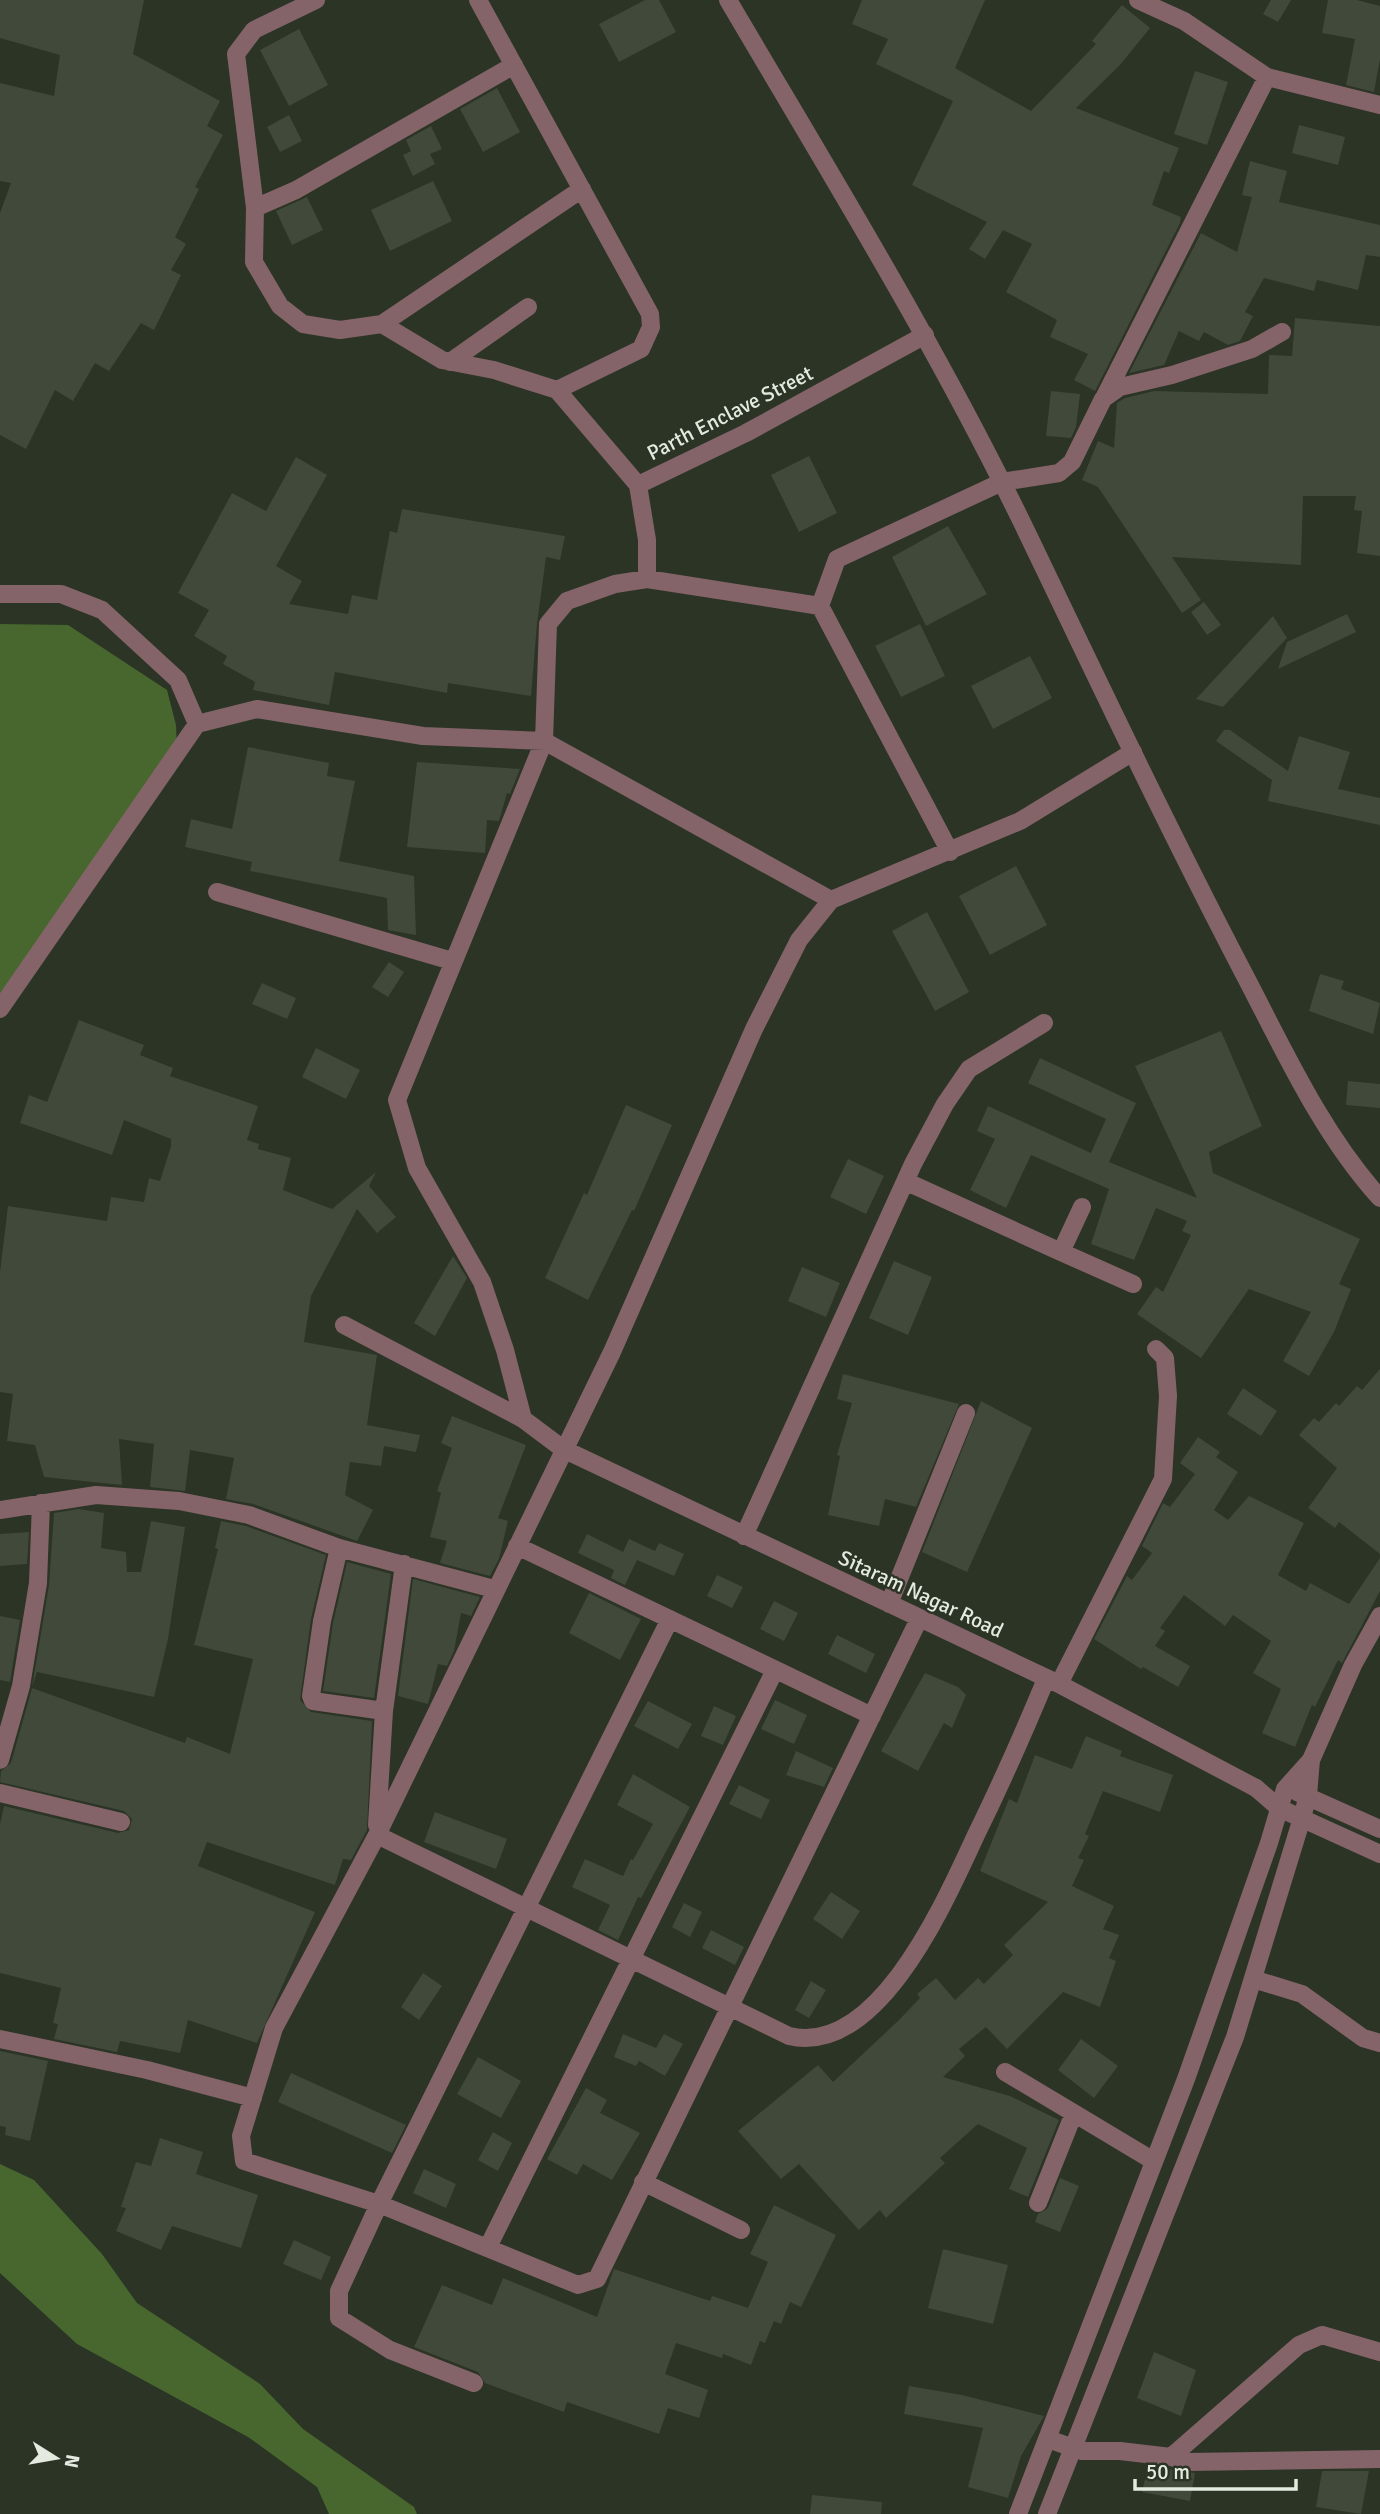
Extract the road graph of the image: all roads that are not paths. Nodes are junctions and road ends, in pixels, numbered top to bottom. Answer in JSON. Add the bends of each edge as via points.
{"nodes":[{"id":1,"x":316,"y":0,"type":"edge"},
{"id":2,"x":478,"y":0,"type":"edge"},
{"id":3,"x":728,"y":0,"type":"edge"},
{"id":4,"x":1138,"y":0,"type":"edge"},
{"id":5,"x":514,"y":65,"type":"junction"},
{"id":6,"x":1267,"y":77,"type":"junction"},
{"id":7,"x":1380,"y":105,"type":"edge"},
{"id":8,"x":582,"y":189,"type":"junction"},
{"id":9,"x":255,"y":208,"type":"junction"},
{"id":10,"x":528,"y":307,"type":"dead end"},
{"id":11,"x":382,"y":324,"type":"junction"},
{"id":12,"x":1282,"y":332,"type":"dead end"},
{"id":13,"x":925,"y":335,"type":"junction"},
{"id":14,"x":450,"y":362,"type":"junction"},
{"id":15,"x":556,"y":390,"type":"junction"},
{"id":16,"x":1103,"y":399,"type":"junction"},
{"id":17,"x":1002,"y":482,"type":"junction"},
{"id":18,"x":638,"y":485,"type":"junction"},
{"id":19,"x":647,"y":579,"type":"junction"},
{"id":20,"x":0,"y":594,"type":"edge"},
{"id":21,"x":820,"y":606,"type":"junction"},
{"id":22,"x":197,"y":724,"type":"junction"},
{"id":23,"x":544,"y":741,"type":"junction"},
{"id":24,"x":1133,"y":752,"type":"junction"},
{"id":25,"x":950,"y":852,"type":"junction"},
{"id":26,"x":217,"y":892,"type":"dead end"},
{"id":27,"x":831,"y":900,"type":"junction"},
{"id":28,"x":452,"y":961,"type":"junction"},
{"id":29,"x":0,"y":1009,"type":"edge"},
{"id":30,"x":1044,"y":1023,"type":"dead end"},
{"id":31,"x":907,"y":1182,"type":"junction"},
{"id":32,"x":1380,"y":1198,"type":"edge"},
{"id":33,"x":1082,"y":1207,"type":"dead end"},
{"id":34,"x":1061,"y":1252,"type":"junction"},
{"id":35,"x":1133,"y":1284,"type":"dead end"},
{"id":36,"x":344,"y":1325,"type":"dead end"},
{"id":37,"x":1156,"y":1349,"type":"dead end"},
{"id":38,"x":966,"y":1413,"type":"dead end"},
{"id":39,"x":523,"y":1419,"type":"junction"},
{"id":40,"x":563,"y":1449,"type":"junction"},
{"id":41,"x":41,"y":1503,"type":"junction"},
{"id":42,"x":0,"y":1510,"type":"edge"},
{"id":43,"x":744,"y":1536,"type":"junction"},
{"id":44,"x":517,"y":1546,"type":"junction"},
{"id":45,"x":339,"y":1548,"type":"junction"},
{"id":46,"x":404,"y":1564,"type":"junction"},
{"id":47,"x":494,"y":1589,"type":"junction"},
{"id":48,"x":889,"y":1604,"type":"junction"},
{"id":49,"x":1380,"y":1616,"type":"edge"},
{"id":50,"x":670,"y":1619,"type":"junction"},
{"id":51,"x":919,"y":1619,"type":"junction"},
{"id":52,"x":775,"y":1670,"type":"junction"},
{"id":53,"x":1053,"y":1682,"type":"junction"},
{"id":54,"x":384,"y":1712,"type":"junction"},
{"id":55,"x":872,"y":1716,"type":"junction"},
{"id":56,"x":0,"y":1760,"type":"edge"},
{"id":57,"x":1311,"y":1760,"type":"junction"},
{"id":58,"x":1256,"y":1788,"type":"junction"},
{"id":59,"x":1285,"y":1789,"type":"junction"},
{"id":60,"x":0,"y":1793,"type":"edge"},
{"id":61,"x":1308,"y":1795,"type":"junction"},
{"id":62,"x":1279,"y":1808,"type":"junction"},
{"id":63,"x":1302,"y":1818,"type":"junction"},
{"id":64,"x":121,"y":1822,"type":"dead end"},
{"id":65,"x":1380,"y":1829,"type":"edge"},
{"id":66,"x":377,"y":1835,"type":"junction"},
{"id":67,"x":1380,"y":1854,"type":"edge"},
{"id":68,"x":527,"y":1908,"type":"junction"},
{"id":69,"x":630,"y":1959,"type":"junction"},
{"id":70,"x":1253,"y":1979,"type":"junction"},
{"id":71,"x":729,"y":2008,"type":"junction"},
{"id":72,"x":0,"y":2039,"type":"edge"},
{"id":73,"x":1380,"y":2043,"type":"edge"},
{"id":74,"x":1005,"y":2072,"type":"dead end"},
{"id":75,"x":253,"y":2098,"type":"junction"},
{"id":76,"x":1074,"y":2113,"type":"junction"},
{"id":77,"x":1168,"y":2120,"type":"junction"},
{"id":78,"x":1198,"y":2132,"type":"junction"},
{"id":79,"x":1152,"y":2160,"type":"junction"},
{"id":80,"x":643,"y":2182,"type":"junction"},
{"id":81,"x":1038,"y":2203,"type":"dead end"},
{"id":82,"x":379,"y":2204,"type":"junction"},
{"id":83,"x":741,"y":2230,"type":"dead end"},
{"id":84,"x":488,"y":2247,"type":"junction"},
{"id":85,"x":1380,"y":2352,"type":"edge"},
{"id":86,"x":474,"y":2382,"type":"dead end"},
{"id":87,"x":1048,"y":2440,"type":"junction"},
{"id":88,"x":1073,"y":2449,"type":"junction"},
{"id":89,"x":1171,"y":2456,"type":"junction"},
{"id":90,"x":1380,"y":2459,"type":"edge"},
{"id":91,"x":1018,"y":2514,"type":"edge"},
{"id":92,"x":1047,"y":2514,"type":"edge"}],
"edges":[{"from":1,"to":9,"type":"street","via":[[254,30],[236,54]]},
{"from":2,"to":5,"type":"street"},
{"from":3,"to":13,"type":"street"},
{"from":4,"to":6,"type":"street","via":[[1184,21]]},
{"from":5,"to":8,"type":"street"},
{"from":5,"to":9,"type":"street","via":[[296,190]]},
{"from":6,"to":7,"type":"street"},
{"from":6,"to":16,"type":"street"},
{"from":8,"to":11,"type":"street"},
{"from":8,"to":15,"type":"street","via":[[650,314],[651,327],[641,349]]},
{"from":9,"to":11,"type":"street","via":[[254,262],[279,306],[303,324],[340,330]]},
{"from":10,"to":14,"type":"street"},
{"from":11,"to":14,"type":"street"},
{"from":12,"to":16,"type":"street","via":[[1252,349],[1120,387]]},
{"from":13,"to":17,"type":"street"},
{"from":13,"to":18,"type":"street","name":"Parth Enclave Street","via":[[746,433]]},
{"from":14,"to":15,"type":"street","via":[[494,370]]},
{"from":15,"to":18,"type":"street"},
{"from":16,"to":17,"type":"street","via":[[1072,462],[1059,473]]},
{"from":17,"to":21,"type":"street","via":[[837,559]]},
{"from":17,"to":24,"type":"street"},
{"from":18,"to":19,"type":"street","name":"Parth Enclave Street","via":[[647,540]]},
{"from":19,"to":21,"type":"street"},
{"from":19,"to":23,"type":"street","via":[[615,584],[567,601],[548,624]]},
{"from":20,"to":22,"type":"street","via":[[61,594],[102,610],[178,680]]},
{"from":21,"to":25,"type":"street"},
{"from":22,"to":23,"type":"street","via":[[257,709],[423,736]]},
{"from":22,"to":29,"type":"street"},
{"from":23,"to":27,"type":"street"},
{"from":23,"to":28,"type":"street"},
{"from":24,"to":25,"type":"street","via":[[1020,821]]},
{"from":24,"to":32,"type":"street","via":[[1296,1073],[1345,1155]]},
{"from":25,"to":27,"type":"street"},
{"from":26,"to":28,"type":"street"},
{"from":27,"to":40,"type":"street","via":[[799,940],[754,1029],[612,1352]]},
{"from":28,"to":39,"type":"street","via":[[397,1100],[417,1168],[482,1282]]},
{"from":30,"to":31,"type":"street","via":[[969,1069],[945,1104]]},
{"from":31,"to":34,"type":"street"},
{"from":31,"to":43,"type":"street"},
{"from":33,"to":34,"type":"street"},
{"from":34,"to":35,"type":"street"},
{"from":36,"to":39,"type":"street","name":"Sitaram Nagar Road"},
{"from":37,"to":53,"type":"street","via":[[1165,1358],[1168,1396],[1163,1479]]},
{"from":38,"to":48,"type":"street"},
{"from":39,"to":40,"type":"street","name":"Sitaram Nagar Road"},
{"from":40,"to":43,"type":"street","name":"Sitaram Nagar Road"},
{"from":40,"to":44,"type":"street"},
{"from":41,"to":42,"type":"street"},
{"from":41,"to":45,"type":"street","via":[[96,1495],[179,1501],[249,1514]]},
{"from":41,"to":56,"type":"street","via":[[38,1583],[21,1686]]},
{"from":43,"to":48,"type":"street","name":"Sitaram Nagar Road"},
{"from":44,"to":47,"type":"street"},
{"from":44,"to":50,"type":"street"},
{"from":45,"to":46,"type":"street"},
{"from":45,"to":54,"type":"street","via":[[322,1621],[313,1701]]},
{"from":46,"to":47,"type":"street"},
{"from":46,"to":54,"type":"street"},
{"from":47,"to":66,"type":"street"},
{"from":48,"to":51,"type":"street","name":"Sitaram Nagar Road"},
{"from":49,"to":57,"type":"street"},
{"from":50,"to":52,"type":"street"},
{"from":50,"to":68,"type":"street"},
{"from":51,"to":53,"type":"street","name":"Sitaram Nagar Road"},
{"from":51,"to":55,"type":"street"},
{"from":52,"to":55,"type":"street"},
{"from":52,"to":69,"type":"street"},
{"from":53,"to":58,"type":"street","name":"Sitaram Nagar Road"},
{"from":53,"to":71,"type":"street","via":[[928,1935],[882,1995],[831,2035],[807,2041]]},
{"from":54,"to":66,"type":"street"},
{"from":55,"to":71,"type":"street"},
{"from":57,"to":59,"type":"street"},
{"from":57,"to":61,"type":"street"},
{"from":58,"to":59,"type":"street"},
{"from":58,"to":62,"type":"street"},
{"from":59,"to":61,"type":"street"},
{"from":59,"to":62,"type":"street"},
{"from":60,"to":64,"type":"street"},
{"from":61,"to":63,"type":"street"},
{"from":61,"to":65,"type":"street"},
{"from":62,"to":63,"type":"street"},
{"from":62,"to":77,"type":"street"},
{"from":63,"to":67,"type":"street"},
{"from":63,"to":70,"type":"street"},
{"from":66,"to":68,"type":"street"},
{"from":66,"to":75,"type":"street","via":[[274,2028]]},
{"from":68,"to":69,"type":"street"},
{"from":68,"to":82,"type":"street"},
{"from":69,"to":71,"type":"street"},
{"from":69,"to":84,"type":"street"},
{"from":70,"to":73,"type":"street","via":[[1302,1994],[1363,2038]]},
{"from":70,"to":78,"type":"street"},
{"from":71,"to":80,"type":"street"},
{"from":72,"to":75,"type":"street"},
{"from":74,"to":76,"type":"street"},
{"from":75,"to":82,"type":"street","via":[[241,2136],[244,2161]]},
{"from":76,"to":79,"type":"street"},
{"from":76,"to":81,"type":"street"},
{"from":77,"to":78,"type":"street"},
{"from":77,"to":79,"type":"street"},
{"from":78,"to":88,"type":"street"},
{"from":79,"to":87,"type":"street"},
{"from":80,"to":83,"type":"street"},
{"from":80,"to":84,"type":"street","via":[[597,2279],[578,2285]]},
{"from":82,"to":84,"type":"street"},
{"from":82,"to":86,"type":"street","via":[[339,2291],[339,2318],[390,2350]]},
{"from":85,"to":89,"type":"street","via":[[1322,2336],[1299,2345]]},
{"from":87,"to":88,"type":"street"},
{"from":87,"to":91,"type":"street"},
{"from":88,"to":89,"type":"street"},
{"from":88,"to":92,"type":"street"},
{"from":89,"to":90,"type":"street","via":[[1187,2462]]}]}
